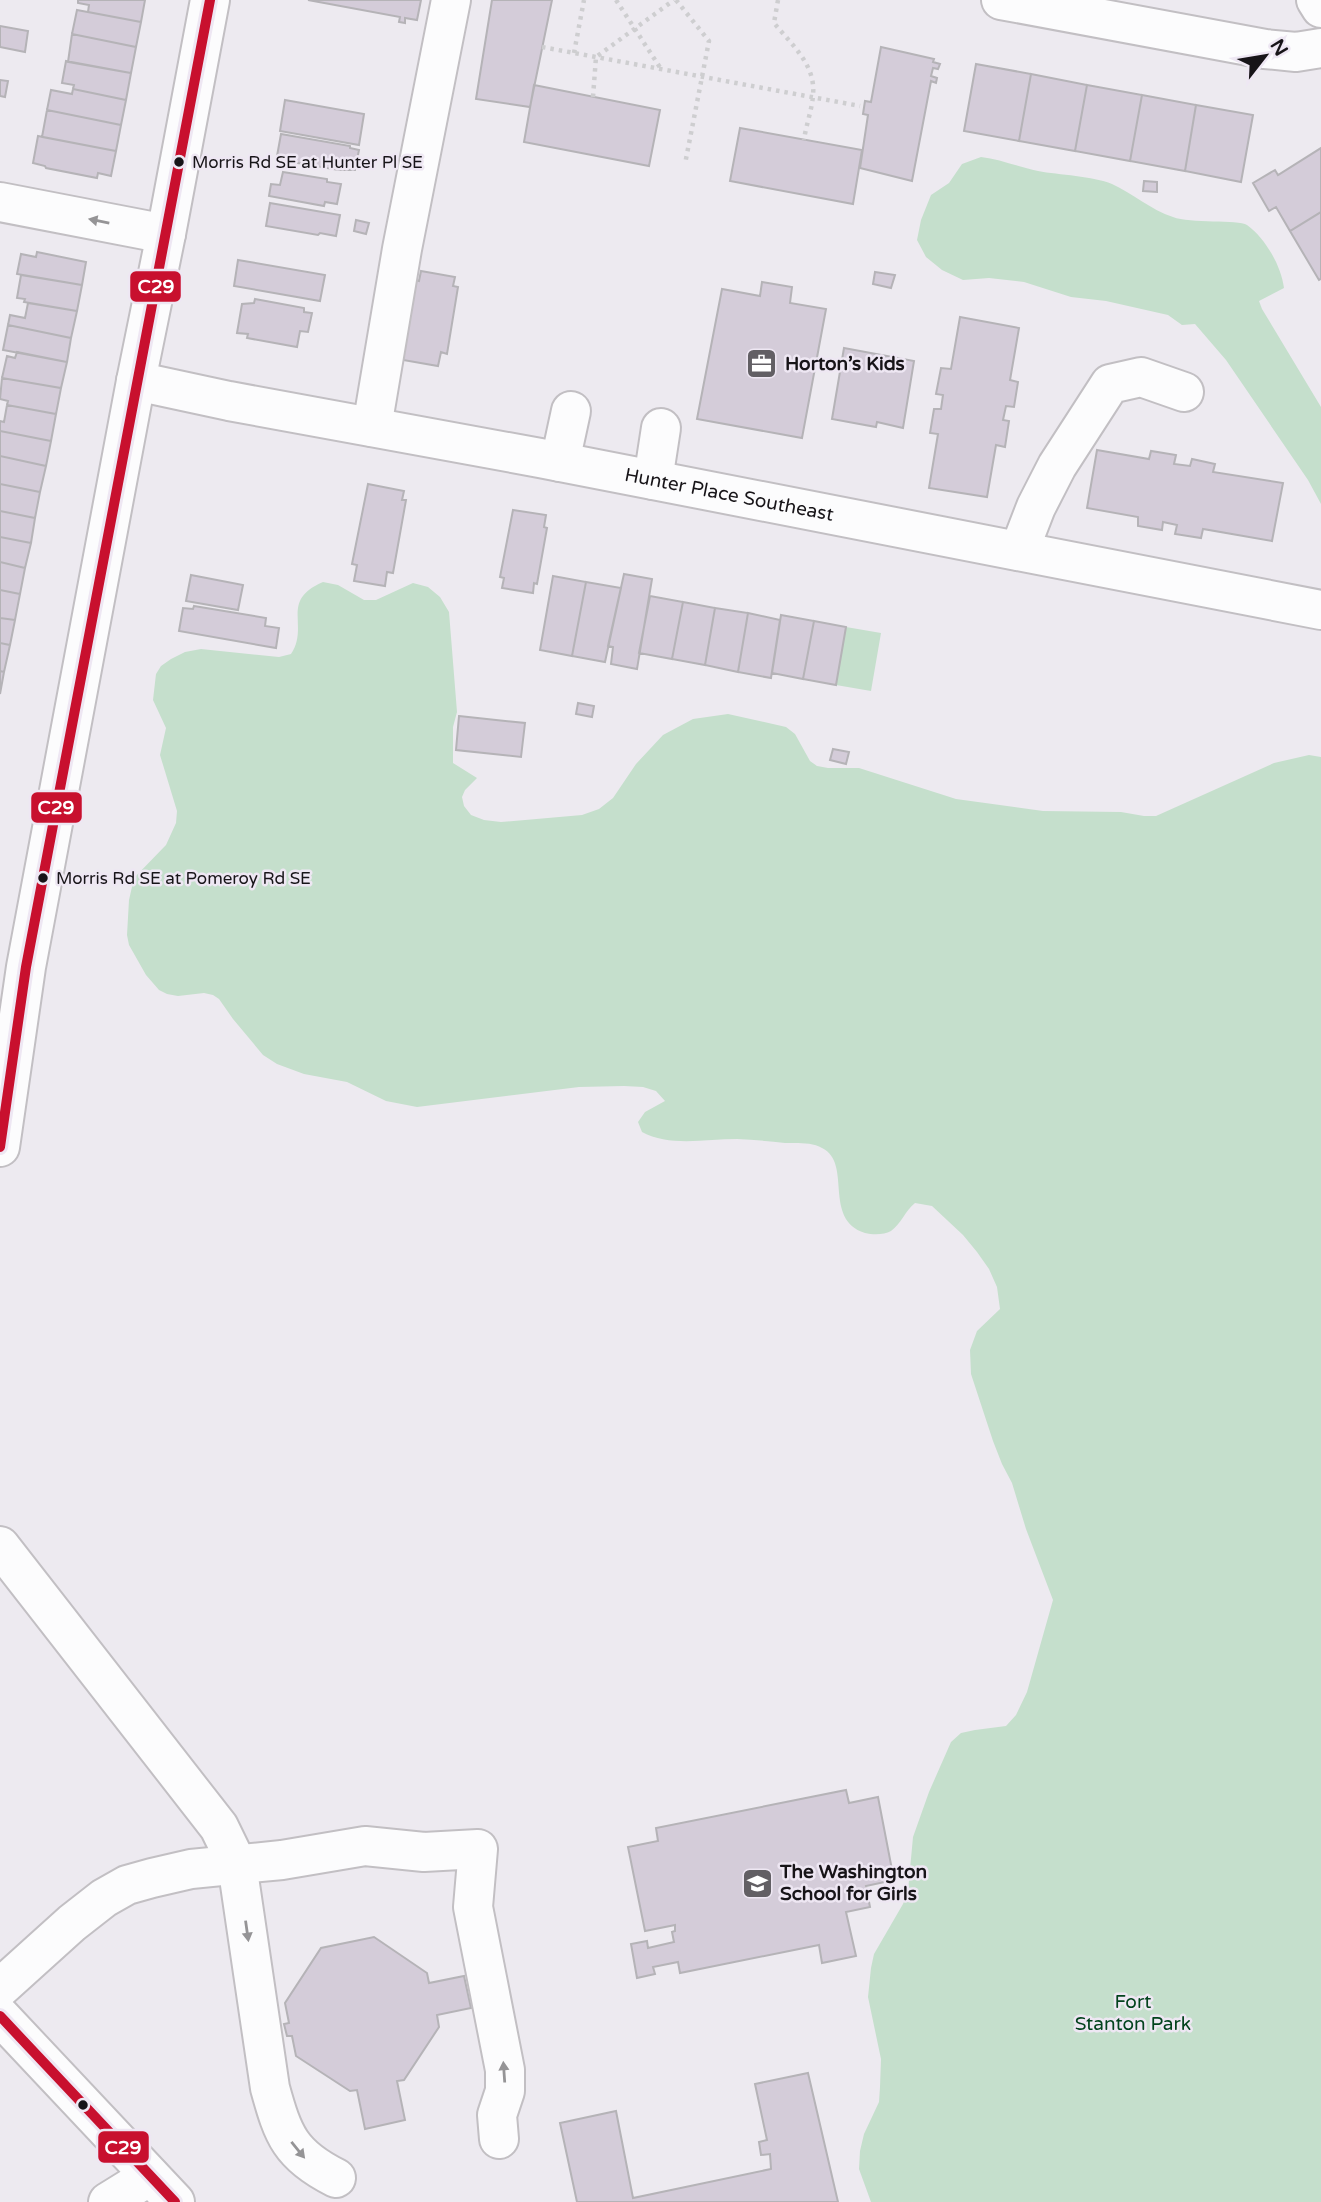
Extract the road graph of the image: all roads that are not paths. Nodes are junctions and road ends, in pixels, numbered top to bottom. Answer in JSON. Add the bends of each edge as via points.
{"nodes":[{"id":1,"x":210,"y":0,"type":"edge"},
{"id":2,"x":451,"y":0,"type":"edge"},
{"id":3,"x":1001,"y":0,"type":"edge"},
{"id":4,"x":1317,"y":0,"type":"edge"},
{"id":5,"x":1321,"y":8,"type":"edge"},
{"id":6,"x":1321,"y":48,"type":"edge"},
{"id":7,"x":0,"y":202,"type":"edge"},
{"id":8,"x":166,"y":234,"type":"junction"},
{"id":9,"x":136,"y":381,"type":"junction"},
{"id":10,"x":1184,"y":392,"type":"dead end"},
{"id":11,"x":571,"y":411,"type":"dead end"},
{"id":12,"x":372,"y":427,"type":"junction"},
{"id":13,"x":661,"y":428,"type":"dead end"},
{"id":14,"x":560,"y":462,"type":"junction"},
{"id":15,"x":653,"y":480,"type":"junction"},
{"id":16,"x":1019,"y":551,"type":"junction"},
{"id":17,"x":1321,"y":610,"type":"edge"},
{"id":18,"x":13,"y":964,"type":"edge"},
{"id":19,"x":0,"y":1147,"type":"edge"},
{"id":20,"x":0,"y":1546,"type":"edge"},
{"id":21,"x":237,"y":1864,"type":"junction"},
{"id":22,"x":0,"y":1988,"type":"edge"},
{"id":23,"x":0,"y":2016,"type":"edge"},
{"id":24,"x":499,"y":2139,"type":"dead end"},
{"id":25,"x":335,"y":2178,"type":"dead end"},
{"id":26,"x":163,"y":2189,"type":"edge"},
{"id":27,"x":108,"y":2202,"type":"edge"}],
"edges":[{"from":1,"to":8,"type":"street"},
{"from":2,"to":12,"type":"street","via":[[401,249]]},
{"from":3,"to":6,"type":"street","via":[[1265,49],[1296,52]]},
{"from":4,"to":5,"type":"street"},
{"from":8,"to":7,"type":"street","one_way":true},
{"from":8,"to":9,"type":"street"},
{"from":9,"to":12,"type":"street","name":"Hunter Place Southeast"},
{"from":9,"to":18,"type":"street"},
{"from":10,"to":16,"type":"street","via":[[1141,377],[1110,384],[1057,466]]},
{"from":11,"to":14,"type":"street"},
{"from":12,"to":14,"type":"street","name":"Hunter Place Southeast"},
{"from":13,"to":15,"type":"street"},
{"from":14,"to":15,"type":"street","name":"Hunter Place Southeast"},
{"from":15,"to":16,"type":"street","name":"Hunter Place Southeast"},
{"from":16,"to":17,"type":"street","name":"Hunter Place Southeast"},
{"from":18,"to":19,"type":"street"},
{"from":20,"to":21,"type":"street","via":[[219,1827]]},
{"from":21,"to":22,"type":"street","via":[[191,1869],[127,1885],[72,1923]]},
{"from":24,"to":21,"type":"street","one_way":true,"via":[[497,2115],[505,2091],[505,2070],[473,1908],[478,1849],[424,1852],[365,1846]]},
{"from":21,"to":25,"type":"street","one_way":true,"via":[[279,2123],[297,2153]]},
{"from":23,"to":26,"type":"street"},
{"from":26,"to":27,"type":"street"}]}
